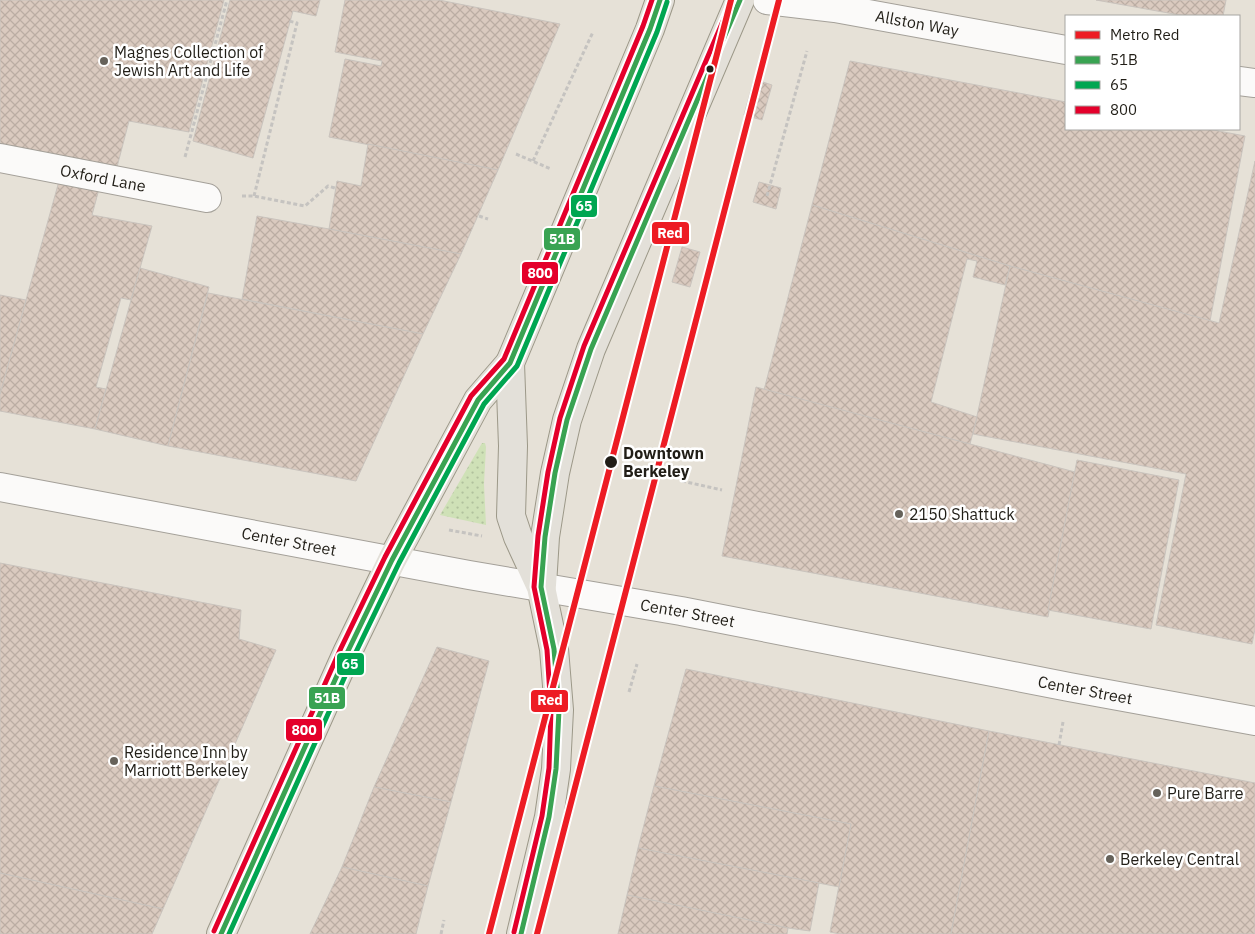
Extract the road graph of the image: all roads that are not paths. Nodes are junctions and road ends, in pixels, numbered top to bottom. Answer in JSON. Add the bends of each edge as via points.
{"nodes":[{"id":1,"x":660,"y":0,"type":"edge"},
{"id":2,"x":740,"y":0,"type":"edge"},
{"id":3,"x":768,"y":0,"type":"edge"},
{"id":4,"x":1065,"y":50,"type":"edge"},
{"id":5,"x":1240,"y":81,"type":"edge"},
{"id":6,"x":1255,"y":84,"type":"edge"},
{"id":7,"x":0,"y":158,"type":"edge"},
{"id":8,"x":207,"y":198,"type":"dead end"},
{"id":9,"x":510,"y":362,"type":"junction"},
{"id":10,"x":0,"y":486,"type":"edge"},
{"id":11,"x":392,"y":560,"type":"junction"},
{"id":12,"x":542,"y":587,"type":"junction"},
{"id":13,"x":1255,"y":721,"type":"edge"},
{"id":14,"x":221,"y":934,"type":"edge"},
{"id":15,"x":520,"y":934,"type":"edge"}],
"edges":[{"from":1,"to":9,"type":"main road"},
{"from":2,"to":12,"type":"main road","via":[[637,239],[579,384],[555,473],[545,537]]},
{"from":3,"to":4,"type":"street","name":"Allston Way","via":[[835,8]]},
{"from":5,"to":6,"type":"street"},
{"from":7,"to":8,"type":"street","name":"Oxford Lane"},
{"from":9,"to":11,"type":"main road","via":[[478,400]]},
{"from":9,"to":12,"type":"main road","via":[[511,516]]},
{"from":10,"to":11,"type":"street","name":"Center Street"},
{"from":11,"to":12,"type":"street","name":"Center Street"},
{"from":11,"to":14,"type":"main road"},
{"from":12,"to":13,"type":"street","name":"Center Street"},
{"from":12,"to":15,"type":"main road","via":[[554,649],[559,710],[556,769],[549,817]]}]}
